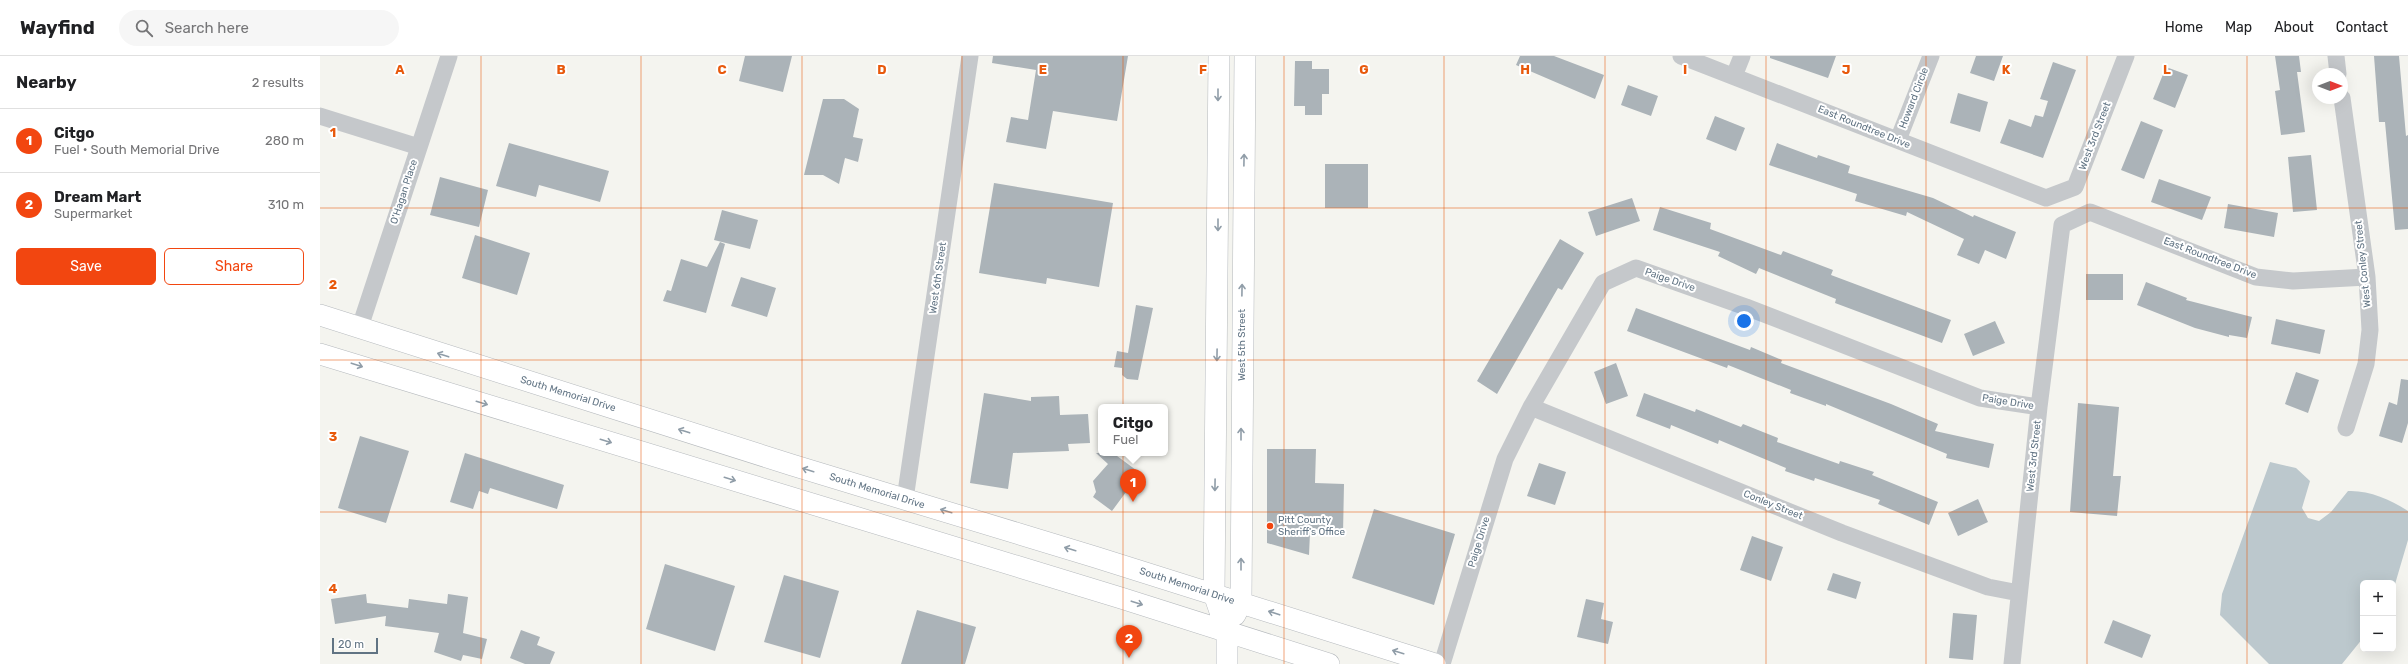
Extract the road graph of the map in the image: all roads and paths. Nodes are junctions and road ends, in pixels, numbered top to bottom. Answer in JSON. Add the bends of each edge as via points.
{"nodes":[{"id":1,"x":449,"y":56,"type":"edge"},
{"id":2,"x":970,"y":56,"type":"edge"},
{"id":3,"x":1219,"y":56,"type":"edge"},
{"id":4,"x":1245,"y":56,"type":"edge"},
{"id":5,"x":1681,"y":56,"type":"edge"},
{"id":6,"x":1742,"y":56,"type":"edge"},
{"id":7,"x":1931,"y":56,"type":"edge"},
{"id":8,"x":2126,"y":56,"type":"edge"},
{"id":9,"x":2336,"y":56,"type":"edge"},
{"id":10,"x":2337,"y":68,"type":"edge"},
{"id":11,"x":1734,"y":76,"type":"junction"},
{"id":12,"x":2343,"y":104,"type":"edge"},
{"id":13,"x":320,"y":116,"type":"edge"},
{"id":14,"x":1898,"y":140,"type":"junction"},
{"id":15,"x":419,"y":147,"type":"junction"},
{"id":16,"x":2046,"y":198,"type":"joint"},
{"id":17,"x":2062,"y":225,"type":"joint"},
{"id":18,"x":2367,"y":277,"type":"junction"},
{"id":19,"x":320,"y":315,"type":"edge"},
{"id":20,"x":360,"y":328,"type":"junction"},
{"id":21,"x":320,"y":354,"type":"edge"},
{"id":22,"x":1531,"y":407,"type":"junction"},
{"id":23,"x":2039,"y":407,"type":"junction"},
{"id":24,"x":2346,"y":428,"type":"dead end"},
{"id":25,"x":905,"y":499,"type":"junction"},
{"id":26,"x":2020,"y":593,"type":"junction"},
{"id":27,"x":1214,"y":594,"type":"junction"},
{"id":28,"x":1240,"y":603,"type":"junction"},
{"id":29,"x":1227,"y":632,"type":"junction"},
{"id":30,"x":1227,"y":664,"type":"edge"},
{"id":31,"x":1329,"y":664,"type":"edge"},
{"id":32,"x":1435,"y":664,"type":"edge"},
{"id":33,"x":1442,"y":664,"type":"edge"},
{"id":34,"x":2012,"y":664,"type":"edge"}],
"edges":[{"from":1,"to":15,"type":"street","name":"O'Hagan Place"},
{"from":2,"to":25,"type":"street","name":"West 6th Street"},
{"from":3,"to":27,"type":"main road","name":"West 5th Street","one_way":true},
{"from":28,"to":4,"type":"main road","name":"West 5th Street","one_way":true},
{"from":5,"to":11,"type":"street","name":"East Roundtree Drive"},
{"from":6,"to":11,"type":"street"},
{"from":7,"to":14,"type":"street","name":"Howard Circle"},
{"from":8,"to":16,"type":"street","name":"West 3rd Street","via":[[2075,187]]},
{"from":9,"to":10,"type":"street"},
{"from":11,"to":14,"type":"street","name":"East Roundtree Drive"},
{"from":12,"to":18,"type":"street","name":"West Conley Street"},
{"from":13,"to":15,"type":"street"},
{"from":14,"to":16,"type":"street","name":"East Roundtree Drive"},
{"from":15,"to":20,"type":"street","name":"O'Hagan Place"},
{"from":17,"to":18,"type":"street","name":"East Roundtree Drive","via":[[2090,212],[2256,277],[2293,281]]},
{"from":17,"to":23,"type":"street","name":"West 3rd Street"},
{"from":18,"to":24,"type":"street","name":"West Conley Street","via":[[2370,330],[2366,364]]},
{"from":19,"to":20,"type":"main road","name":"South Memorial Drive"},
{"from":25,"to":20,"type":"main road","name":"South Memorial Drive","one_way":true},
{"from":21,"to":29,"type":"main road","one_way":true},
{"from":22,"to":23,"type":"street","name":"Paige Drive","via":[[1603,283],[1636,268],[1746,307],[1980,398]]},
{"from":22,"to":26,"type":"street","name":"Conley Street","via":[[1842,533],[1988,586]]},
{"from":22,"to":33,"type":"street","name":"Paige Drive","via":[[1504,461]]},
{"from":23,"to":26,"type":"street","name":"West 3rd Street"},
{"from":27,"to":25,"type":"main road","name":"South Memorial Drive","one_way":true},
{"from":26,"to":34,"type":"street","name":"West 3rd Street"},
{"from":27,"to":28,"type":"main road","name":"South Memorial Drive"},
{"from":27,"to":29,"type":"main road","name":"West 5th Street"},
{"from":28,"to":29,"type":"main road","name":"West 5th Street"},
{"from":32,"to":28,"type":"main road","name":"South Memorial Drive","one_way":true},
{"from":29,"to":30,"type":"main road","name":"West 5th Street"},
{"from":29,"to":31,"type":"main road"}]}
